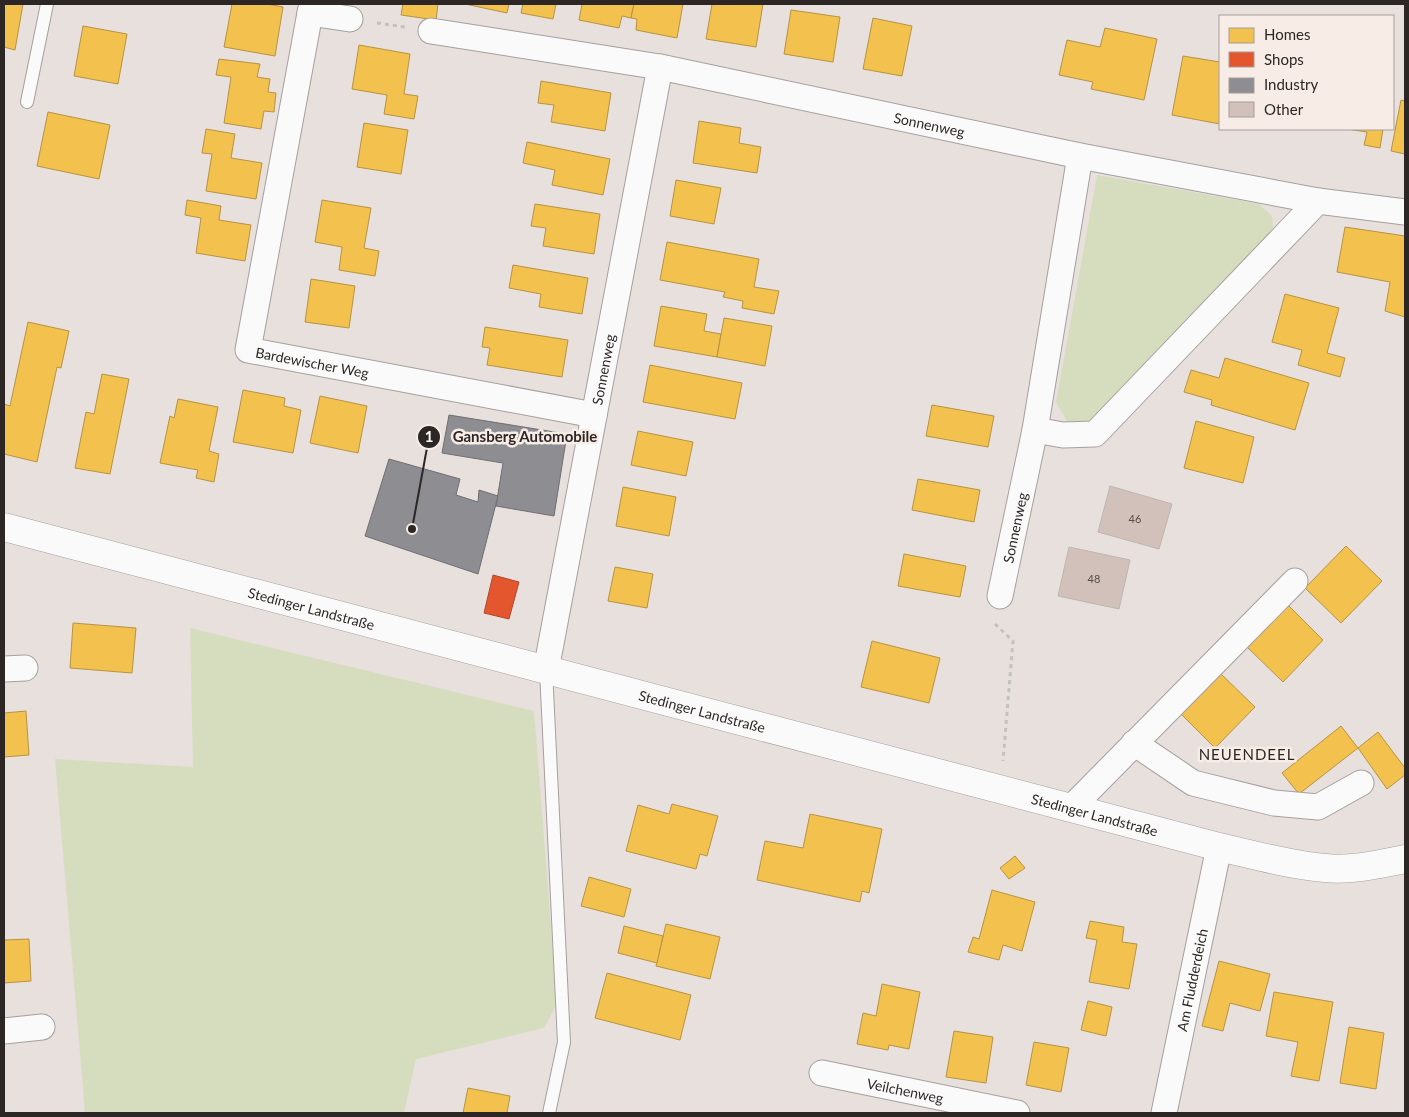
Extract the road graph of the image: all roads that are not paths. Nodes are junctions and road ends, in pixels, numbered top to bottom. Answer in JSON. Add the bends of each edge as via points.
{"nodes":[{"id":1,"x":47,"y":4,"type":"edge"},
{"id":2,"x":311,"y":8,"type":"edge"},
{"id":3,"x":350,"y":19,"type":"road end"},
{"id":4,"x":431,"y":31,"type":"road end"},
{"id":5,"x":660,"y":67,"type":"junction"},
{"id":6,"x":28,"y":102,"type":"dead end"},
{"id":7,"x":1080,"y":156,"type":"junction"},
{"id":8,"x":1318,"y":201,"type":"junction"},
{"id":9,"x":1405,"y":212,"type":"edge"},
{"id":10,"x":594,"y":415,"type":"junction"},
{"id":11,"x":1035,"y":430,"type":"junction"},
{"id":12,"x":4,"y":527,"type":"edge"},
{"id":13,"x":1295,"y":581,"type":"dead end"},
{"id":14,"x":1000,"y":596,"type":"road end"},
{"id":15,"x":546,"y":670,"type":"junction"},
{"id":16,"x":1134,"y":743,"type":"junction"},
{"id":17,"x":1361,"y":783,"type":"dead end"},
{"id":18,"x":1071,"y":808,"type":"junction"},
{"id":19,"x":1219,"y":847,"type":"junction"},
{"id":20,"x":1405,"y":859,"type":"edge"},
{"id":21,"x":42,"y":1028,"type":"dead end"},
{"id":22,"x":4,"y":1031,"type":"edge"},
{"id":23,"x":822,"y":1073,"type":"dead end"},
{"id":24,"x":549,"y":1113,"type":"edge"},
{"id":25,"x":1017,"y":1113,"type":"edge"},
{"id":26,"x":1164,"y":1113,"type":"edge"}],
"edges":[{"from":1,"to":6,"type":"lane"},
{"from":2,"to":3,"type":"street","name":"Bardewischer Weg"},
{"from":2,"to":10,"type":"street","name":"Bardewischer Weg","via":[[248,350]]},
{"from":4,"to":5,"type":"street","name":"Sonnenweg"},
{"from":5,"to":7,"type":"street","name":"Sonnenweg"},
{"from":5,"to":10,"type":"street","name":"Sonnenweg"},
{"from":7,"to":8,"type":"street","name":"Sonnenweg"},
{"from":7,"to":11,"type":"street","name":"Sonnenweg"},
{"from":8,"to":9,"type":"street","name":"Sonnenweg"},
{"from":8,"to":11,"type":"street","via":[[1095,434],[1062,435]]},
{"from":10,"to":15,"type":"street","name":"Sonnenweg"},
{"from":11,"to":14,"type":"street","name":"Sonnenweg"},
{"from":12,"to":15,"type":"main road","name":"Stedinger Landstraße"},
{"from":13,"to":16,"type":"street"},
{"from":15,"to":18,"type":"main road","name":"Stedinger Landstraße"},
{"from":15,"to":24,"type":"lane","via":[[564,1042]]},
{"from":16,"to":17,"type":"street","via":[[1192,783],[1274,803],[1318,807]]},
{"from":16,"to":18,"type":"street"},
{"from":18,"to":19,"type":"main road","name":"Stedinger Landstraße"},
{"from":19,"to":20,"type":"main road","name":"Stedinger Landstraße","via":[[1326,868],[1370,867]]},
{"from":19,"to":26,"type":"street","name":"Am Fludderdeich"},
{"from":21,"to":22,"type":"street"},
{"from":23,"to":25,"type":"street","name":"Veilchenweg"}]}
